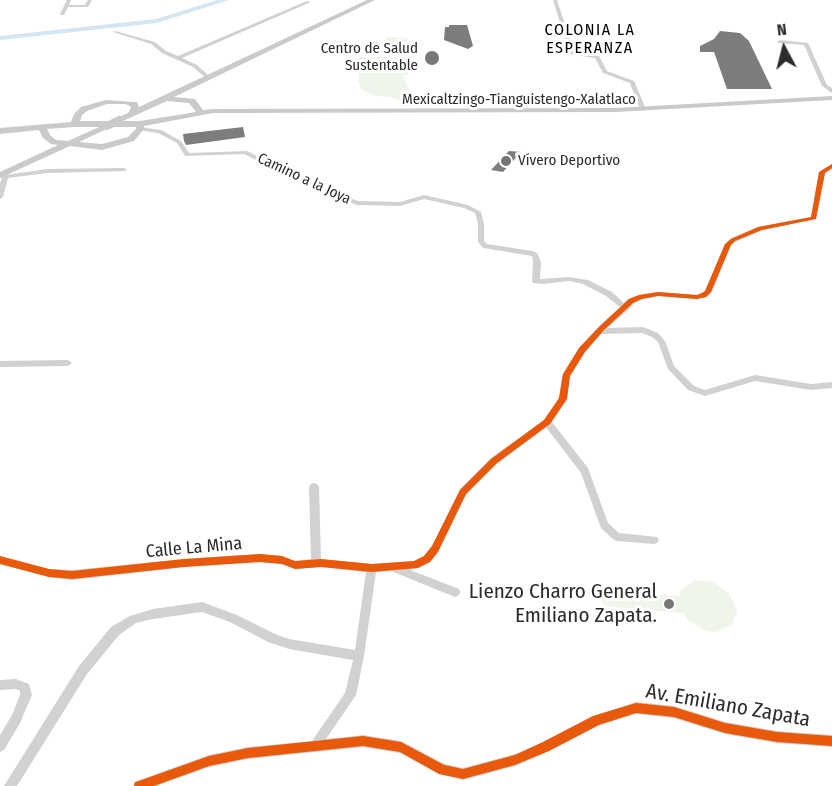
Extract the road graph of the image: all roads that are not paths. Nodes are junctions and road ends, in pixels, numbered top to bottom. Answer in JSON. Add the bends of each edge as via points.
{"nodes":[{"id":1,"x":69,"y":0,"type":"edge"},
{"id":2,"x":90,"y":0,"type":"edge"},
{"id":3,"x":372,"y":0,"type":"edge"},
{"id":4,"x":555,"y":0,"type":"edge"},
{"id":5,"x":309,"y":2,"type":"dead end"},
{"id":6,"x":66,"y":6,"type":"junction"},
{"id":7,"x":62,"y":14,"type":"dead end"},
{"id":8,"x":115,"y":32,"type":"dead end"},
{"id":9,"x":780,"y":42,"type":"dead end"},
{"id":10,"x":178,"y":58,"type":"junction"},
{"id":11,"x":208,"y":78,"type":"junction"},
{"id":12,"x":832,"y":91,"type":"edge"},
{"id":13,"x":832,"y":100,"type":"edge"},
{"id":14,"x":157,"y":102,"type":"junction"},
{"id":15,"x":643,"y":109,"type":"junction"},
{"id":16,"x":203,"y":113,"type":"junction"},
{"id":17,"x":131,"y":114,"type":"junction"},
{"id":18,"x":75,"y":123,"type":"junction"},
{"id":19,"x":140,"y":126,"type":"junction"},
{"id":20,"x":43,"y":127,"type":"junction"},
{"id":21,"x":0,"y":133,"type":"edge"},
{"id":22,"x":90,"y":134,"type":"junction"},
{"id":23,"x":68,"y":143,"type":"junction"},
{"id":24,"x":87,"y":144,"type":"junction"},
{"id":25,"x":832,"y":166,"type":"edge"},
{"id":26,"x":124,"y":171,"type":"dead end"},
{"id":27,"x":2,"y":175,"type":"edge"},
{"id":28,"x":0,"y":197,"type":"edge"},
{"id":29,"x":624,"y":308,"type":"junction"},
{"id":30,"x":599,"y":331,"type":"junction"},
{"id":31,"x":0,"y":363,"type":"edge"},
{"id":32,"x":68,"y":363,"type":"dead end"},
{"id":33,"x":832,"y":385,"type":"edge"},
{"id":34,"x":547,"y":422,"type":"junction"},
{"id":35,"x":314,"y":487,"type":"dead end"},
{"id":36,"x":654,"y":540,"type":"dead end"},
{"id":37,"x":0,"y":560,"type":"edge"},
{"id":38,"x":316,"y":564,"type":"junction"},
{"id":39,"x":391,"y":567,"type":"junction"},
{"id":40,"x":372,"y":568,"type":"junction"},
{"id":41,"x":455,"y":592,"type":"dead end"},
{"id":42,"x":359,"y":656,"type":"junction"},
{"id":43,"x":0,"y":685,"type":"edge"},
{"id":44,"x":832,"y":741,"type":"edge"},
{"id":45,"x":0,"y":746,"type":"edge"},
{"id":46,"x":314,"y":747,"type":"junction"},
{"id":47,"x":10,"y":786,"type":"edge"},
{"id":48,"x":139,"y":786,"type":"edge"}],
"edges":[{"from":1,"to":6,"type":"street"},
{"from":2,"to":6,"type":"street","via":[[86,6]]},
{"from":3,"to":11,"type":"main road"},
{"from":4,"to":15,"type":"street","via":[[572,53],[597,57],[606,72],[632,82]]},
{"from":5,"to":10,"type":"street"},
{"from":6,"to":7,"type":"street"},
{"from":8,"to":10,"type":"street","via":[[153,43]]},
{"from":9,"to":12,"type":"street","via":[[806,44],[825,86]]},
{"from":10,"to":11,"type":"street"},
{"from":11,"to":14,"type":"main road"},
{"from":13,"to":15,"type":"main road","name":"Mexicaltzingo-Tianguistengo-Xalatlaco"},
{"from":13,"to":16,"type":"main road","name":"Mexicaltzingo-Tianguistengo-Xalatlaco","via":[[618,114]]},
{"from":14,"to":16,"type":"main road","via":[[188,99]]},
{"from":14,"to":17,"type":"main road"},
{"from":15,"to":16,"type":"main road","name":"Mexicaltzingo-Tianguistengo-Xalatlaco"},
{"from":16,"to":19,"type":"main road","name":"Mexicaltzingo-Tianguistengo-Xalatlaco"},
{"from":17,"to":18,"type":"main road","via":[[134,104],[106,102],[84,109]]},
{"from":17,"to":22,"type":"main road","bridge":true},
{"from":18,"to":19,"type":"main road","name":"Mexicaltzingo-Tianguistengo-Xalatlaco"},
{"from":18,"to":20,"type":"main road","name":"Mexicaltzingo-Tianguistengo-Xalatlaco"},
{"from":19,"to":24,"type":"main road","via":[[131,139],[121,144]]},
{"from":19,"to":29,"type":"street","name":"Camino a la Joya","via":[[178,142],[187,155],[245,152],[310,185],[357,203],[400,204],[424,197],[466,206],[478,212],[484,246],[535,255],[536,281],[585,282],[609,294]]},
{"from":20,"to":21,"type":"main road","name":"Mexicaltzingo-Tianguistengo-Xalatlaco"},
{"from":20,"to":23,"type":"main road","via":[[54,142]]},
{"from":22,"to":23,"type":"main road"},
{"from":22,"to":24,"type":"main road"},
{"from":23,"to":24,"type":"main road"},
{"from":23,"to":27,"type":"main road"},
{"from":25,"to":29,"type":"street","via":[[822,172],[814,218],[760,228],[733,240],[704,295],[658,294],[641,297]]},
{"from":26,"to":27,"type":"street"},
{"from":27,"to":28,"type":"street"},
{"from":29,"to":30,"type":"street"},
{"from":30,"to":33,"type":"street","via":[[643,330],[656,334],[671,367],[691,388],[705,393],[755,378],[811,387]]},
{"from":30,"to":34,"type":"street","via":[[566,376],[563,399]]},
{"from":31,"to":32,"type":"street"},
{"from":34,"to":36,"type":"street","via":[[585,471],[604,525],[617,537]]},
{"from":34,"to":39,"type":"street","name":"Calle La Mina","via":[[494,461],[464,492],[428,559],[415,566]]},
{"from":35,"to":38,"type":"street"},
{"from":37,"to":38,"type":"street","name":"Calle La Mina","via":[[72,575],[254,558],[295,565]]},
{"from":38,"to":40,"type":"street","name":"Calle La Mina"},
{"from":39,"to":40,"type":"street","name":"Calle La Mina"},
{"from":39,"to":41,"type":"street"},
{"from":40,"to":42,"type":"street"},
{"from":42,"to":46,"type":"street","via":[[350,695]]},
{"from":42,"to":47,"type":"street","via":[[289,644],[202,607],[134,619],[115,631],[83,670]]},
{"from":43,"to":45,"type":"street","via":[[16,684],[25,688],[26,695]]},
{"from":44,"to":46,"type":"street","name":"Av. Emiliano Zapata","via":[[735,730],[674,712],[636,708],[597,720],[515,760],[463,774],[442,770],[401,747],[385,743],[363,741]]},
{"from":46,"to":48,"type":"street","name":"Av. Emiliano Zapata","via":[[218,759]]}]}
